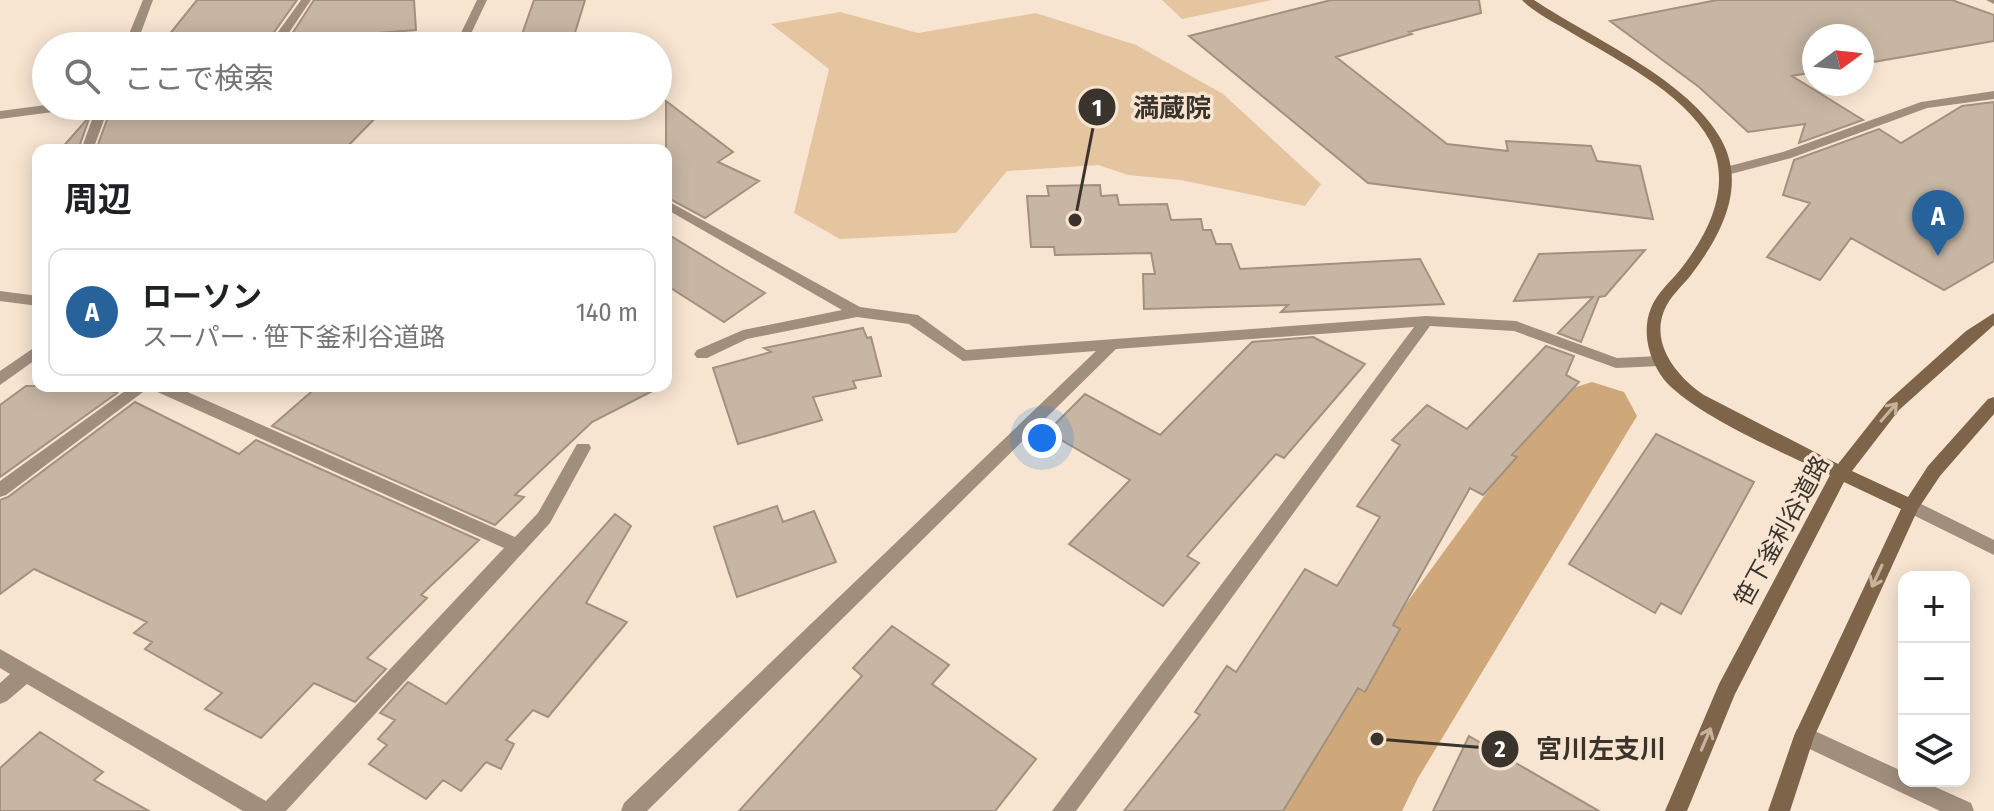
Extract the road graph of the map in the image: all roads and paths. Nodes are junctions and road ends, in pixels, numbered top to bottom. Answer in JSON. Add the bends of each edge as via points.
{"nodes":[{"id":1,"x":148,"y":0,"type":"edge"},
{"id":2,"x":306,"y":0,"type":"edge"},
{"id":3,"x":482,"y":0,"type":"edge"},
{"id":4,"x":1527,"y":0,"type":"edge"},
{"id":5,"x":135,"y":32,"type":"edge"},
{"id":6,"x":284,"y":32,"type":"edge"},
{"id":7,"x":467,"y":32,"type":"edge"},
{"id":8,"x":1994,"y":95,"type":"edge"},
{"id":9,"x":32,"y":111,"type":"edge"},
{"id":10,"x":0,"y":115,"type":"edge"},
{"id":11,"x":98,"y":120,"type":"edge"},
{"id":12,"x":89,"y":144,"type":"edge"},
{"id":13,"x":1727,"y":171,"type":"junction"},
{"id":14,"x":672,"y":211,"type":"edge"},
{"id":15,"x":0,"y":296,"type":"edge"},
{"id":16,"x":32,"y":300,"type":"edge"},
{"id":17,"x":857,"y":312,"type":"junction"},
{"id":18,"x":1994,"y":318,"type":"edge"},
{"id":19,"x":1426,"y":321,"type":"junction"},
{"id":20,"x":1112,"y":344,"type":"junction"},
{"id":21,"x":702,"y":354,"type":"dead end"},
{"id":22,"x":32,"y":355,"type":"edge"},
{"id":23,"x":1660,"y":361,"type":"junction"},
{"id":24,"x":0,"y":379,"type":"edge"},
{"id":25,"x":135,"y":392,"type":"edge"},
{"id":26,"x":172,"y":392,"type":"edge"},
{"id":27,"x":1994,"y":403,"type":"edge"},
{"id":28,"x":583,"y":448,"type":"dead end"},
{"id":29,"x":1840,"y":473,"type":"junction"},
{"id":30,"x":0,"y":490,"type":"edge"},
{"id":31,"x":1911,"y":506,"type":"junction"},
{"id":32,"x":517,"y":546,"type":"junction"},
{"id":33,"x":1994,"y":548,"type":"edge"},
{"id":34,"x":0,"y":658,"type":"edge"},
{"id":35,"x":26,"y":673,"type":"junction"},
{"id":36,"x":0,"y":695,"type":"edge"},
{"id":37,"x":1804,"y":736,"type":"junction"},
{"id":38,"x":263,"y":811,"type":"edge"},
{"id":39,"x":271,"y":811,"type":"edge"},
{"id":40,"x":632,"y":811,"type":"edge"},
{"id":41,"x":1063,"y":811,"type":"edge"},
{"id":42,"x":1676,"y":811,"type":"edge"},
{"id":43,"x":1779,"y":811,"type":"edge"},
{"id":44,"x":1963,"y":811,"type":"edge"}],
"edges":[{"from":1,"to":5,"type":"street"},
{"from":2,"to":6,"type":"street"},
{"from":3,"to":7,"type":"street"},
{"from":4,"to":13,"type":"street","via":[[1685,104],[1716,139]]},
{"from":8,"to":13,"type":"street","via":[[1925,105]]},
{"from":9,"to":10,"type":"street"},
{"from":11,"to":12,"type":"street"},
{"from":13,"to":23,"type":"street","via":[[1727,194],[1715,223],[1658,308],[1654,334]]},
{"from":14,"to":17,"type":"street"},
{"from":15,"to":16,"type":"street"},
{"from":17,"to":20,"type":"street","via":[[913,319],[963,356]]},
{"from":17,"to":21,"type":"street","via":[[743,335]]},
{"from":29,"to":18,"type":"street","name":"笹下釜利谷道路","one_way":true,"via":[[1893,406]]},
{"from":19,"to":20,"type":"street"},
{"from":19,"to":23,"type":"street","via":[[1516,326],[1616,363]]},
{"from":19,"to":41,"type":"street"},
{"from":20,"to":40,"type":"street"},
{"from":22,"to":24,"type":"street"},
{"from":23,"to":29,"type":"street","via":[[1677,384],[1724,414]]},
{"from":25,"to":30,"type":"street"},
{"from":26,"to":32,"type":"street"},
{"from":27,"to":31,"type":"street","via":[[1934,471]]},
{"from":28,"to":32,"type":"street","via":[[544,518]]},
{"from":29,"to":31,"type":"street"},
{"from":42,"to":29,"type":"street","name":"笹下釜利谷道路","one_way":true,"via":[[1726,690]]},
{"from":31,"to":33,"type":"street"},
{"from":31,"to":37,"type":"street","one_way":true},
{"from":32,"to":39,"type":"street"},
{"from":34,"to":35,"type":"street"},
{"from":35,"to":36,"type":"street"},
{"from":35,"to":38,"type":"street"},
{"from":37,"to":43,"type":"street"},
{"from":37,"to":44,"type":"street"}]}
